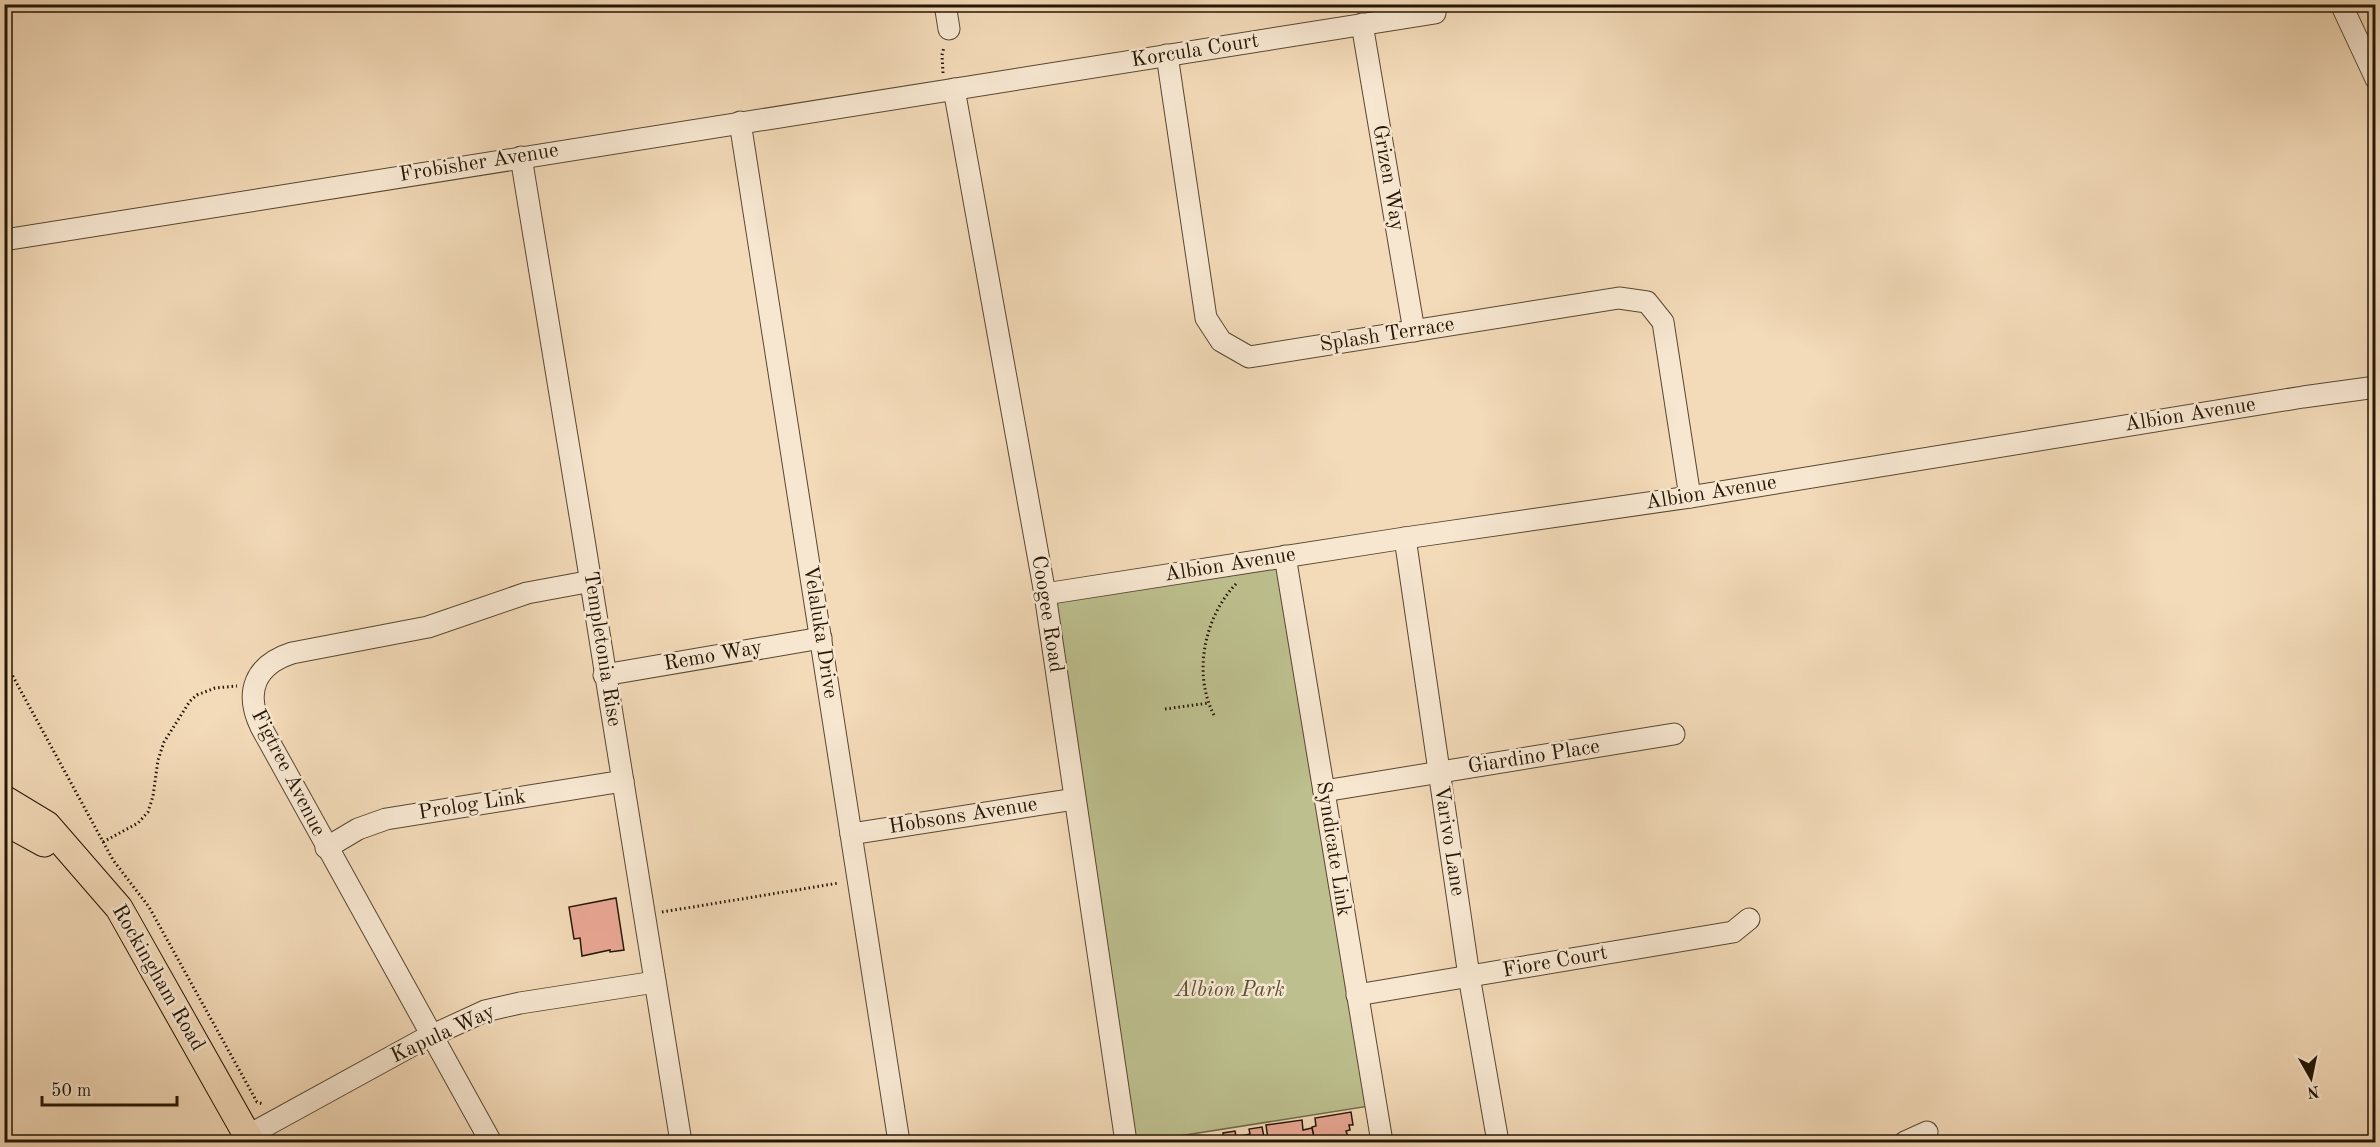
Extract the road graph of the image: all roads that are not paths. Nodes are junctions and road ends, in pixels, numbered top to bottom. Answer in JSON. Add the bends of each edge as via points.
{"nodes":[{"id":1,"x":945,"y":4,"type":"edge"},
{"id":2,"x":2341,"y":4,"type":"edge"},
{"id":3,"x":1436,"y":13,"type":"dead end"},
{"id":4,"x":1362,"y":24,"type":"junction"},
{"id":5,"x":949,"y":29,"type":"road end"},
{"id":6,"x":1167,"y":55,"type":"junction"},
{"id":7,"x":2376,"y":79,"type":"edge"},
{"id":8,"x":950,"y":89,"type":"junction"},
{"id":9,"x":740,"y":122,"type":"junction"},
{"id":10,"x":521,"y":157,"type":"junction"},
{"id":11,"x":4,"y":240,"type":"edge"},
{"id":12,"x":1414,"y":331,"type":"junction"},
{"id":13,"x":2376,"y":387,"type":"edge"},
{"id":14,"x":1690,"y":497,"type":"junction"},
{"id":15,"x":1405,"y":538,"type":"junction"},
{"id":16,"x":1285,"y":556,"type":"junction"},
{"id":17,"x":592,"y":581,"type":"junction"},
{"id":18,"x":1045,"y":594,"type":"junction"},
{"id":19,"x":821,"y":638,"type":"junction"},
{"id":20,"x":604,"y":675,"type":"junction"},
{"id":21,"x":1674,"y":734,"type":"dead end"},
{"id":22,"x":1439,"y":772,"type":"junction"},
{"id":23,"x":623,"y":781,"type":"junction"},
{"id":24,"x":1324,"y":791,"type":"junction"},
{"id":25,"x":4,"y":798,"type":"edge"},
{"id":26,"x":1075,"y":799,"type":"junction"},
{"id":27,"x":4,"y":820,"type":"edge"},
{"id":28,"x":851,"y":834,"type":"junction"},
{"id":29,"x":326,"y":848,"type":"junction"},
{"id":30,"x":70,"y":853,"type":"junction"},
{"id":31,"x":1749,"y":919,"type":"dead end"},
{"id":32,"x":1469,"y":976,"type":"junction"},
{"id":33,"x":655,"y":982,"type":"junction"},
{"id":34,"x":1357,"y":995,"type":"junction"},
{"id":35,"x":431,"y":1036,"type":"junction"},
{"id":36,"x":1927,"y":1132,"type":"dead end"},
{"id":37,"x":249,"y":1139,"type":"edge"},
{"id":38,"x":490,"y":1143,"type":"edge"},
{"id":39,"x":681,"y":1143,"type":"edge"},
{"id":40,"x":899,"y":1143,"type":"edge"},
{"id":41,"x":1126,"y":1143,"type":"edge"},
{"id":42,"x":1382,"y":1143,"type":"edge"},
{"id":43,"x":1498,"y":1143,"type":"edge"},
{"id":44,"x":1905,"y":1143,"type":"edge"}],
"edges":[{"from":1,"to":5,"type":"street"},
{"from":2,"to":7,"type":"street"},
{"from":3,"to":4,"type":"street","name":"Korcula Court"},
{"from":4,"to":6,"type":"street","name":"Korcula Court"},
{"from":4,"to":12,"type":"street","name":"Grizen Way"},
{"from":6,"to":8,"type":"street","name":"Korcula Court"},
{"from":6,"to":12,"type":"street","name":"Splash Terrace","via":[[1206,318],[1221,341],[1249,357]]},
{"from":8,"to":9,"type":"street","name":"Frobisher Avenue"},
{"from":8,"to":18,"type":"street","name":"Coogee Road"},
{"from":9,"to":10,"type":"street","name":"Frobisher Avenue"},
{"from":9,"to":19,"type":"street","name":"Velaluka Drive"},
{"from":10,"to":11,"type":"street","name":"Frobisher Avenue"},
{"from":10,"to":17,"type":"street","name":"Templetonia Rise"},
{"from":12,"to":14,"type":"street","name":"Splash Terrace","via":[[1619,298],[1647,302],[1663,322]]},
{"from":13,"to":14,"type":"street","name":"Albion Avenue"},
{"from":14,"to":15,"type":"street","name":"Albion Avenue"},
{"from":15,"to":16,"type":"street","name":"Albion Avenue"},
{"from":15,"to":22,"type":"street","name":"Varivo Lane"},
{"from":16,"to":18,"type":"street","name":"Albion Avenue"},
{"from":16,"to":24,"type":"street","name":"Syndicate Link"},
{"from":17,"to":20,"type":"street","name":"Templetonia Rise"},
{"from":17,"to":29,"type":"street","name":"Figtree Avenue","via":[[527,593],[428,627],[292,653],[268,665],[254,687],[256,718]]},
{"from":18,"to":26,"type":"street","name":"Coogee Road"},
{"from":19,"to":20,"type":"street","name":"Remo Way"},
{"from":19,"to":28,"type":"street","name":"Velaluka Drive"},
{"from":20,"to":23,"type":"street","name":"Templetonia Rise"},
{"from":21,"to":22,"type":"street","name":"Giardino Place"},
{"from":22,"to":24,"type":"street","name":"Giardino Place"},
{"from":22,"to":32,"type":"street","name":"Varivo Lane"},
{"from":23,"to":29,"type":"street","name":"Prolog Link","via":[[386,819]]},
{"from":23,"to":33,"type":"street","name":"Templetonia Rise"},
{"from":24,"to":34,"type":"street","name":"Syndicate Link"},
{"from":25,"to":30,"type":"main road","name":"Rockingham Road","via":[[47,825]]},
{"from":26,"to":28,"type":"street","name":"Hobsons Avenue"},
{"from":26,"to":41,"type":"street","name":"Coogee Road"},
{"from":27,"to":30,"type":"main road","name":"Rockingham Road"},
{"from":28,"to":40,"type":"street","name":"Velaluka Drive"},
{"from":29,"to":35,"type":"street","name":"Figtree Avenue"},
{"from":30,"to":37,"type":"main road","name":"Rockingham Road","via":[[119,908]]},
{"from":31,"to":32,"type":"street","name":"Fiore Court","via":[[1733,932]]},
{"from":32,"to":34,"type":"street","name":"Fiore Court"},
{"from":32,"to":43,"type":"street","name":"Varivo Lane"},
{"from":33,"to":35,"type":"street","name":"Kapula Way","via":[[502,1006]]},
{"from":33,"to":39,"type":"street","name":"Templetonia Rise"},
{"from":34,"to":42,"type":"street","name":"Syndicate Link"},
{"from":35,"to":37,"type":"street","name":"Kapula Way"},
{"from":35,"to":38,"type":"street","name":"Figtree Avenue"},
{"from":36,"to":44,"type":"street"}]}
